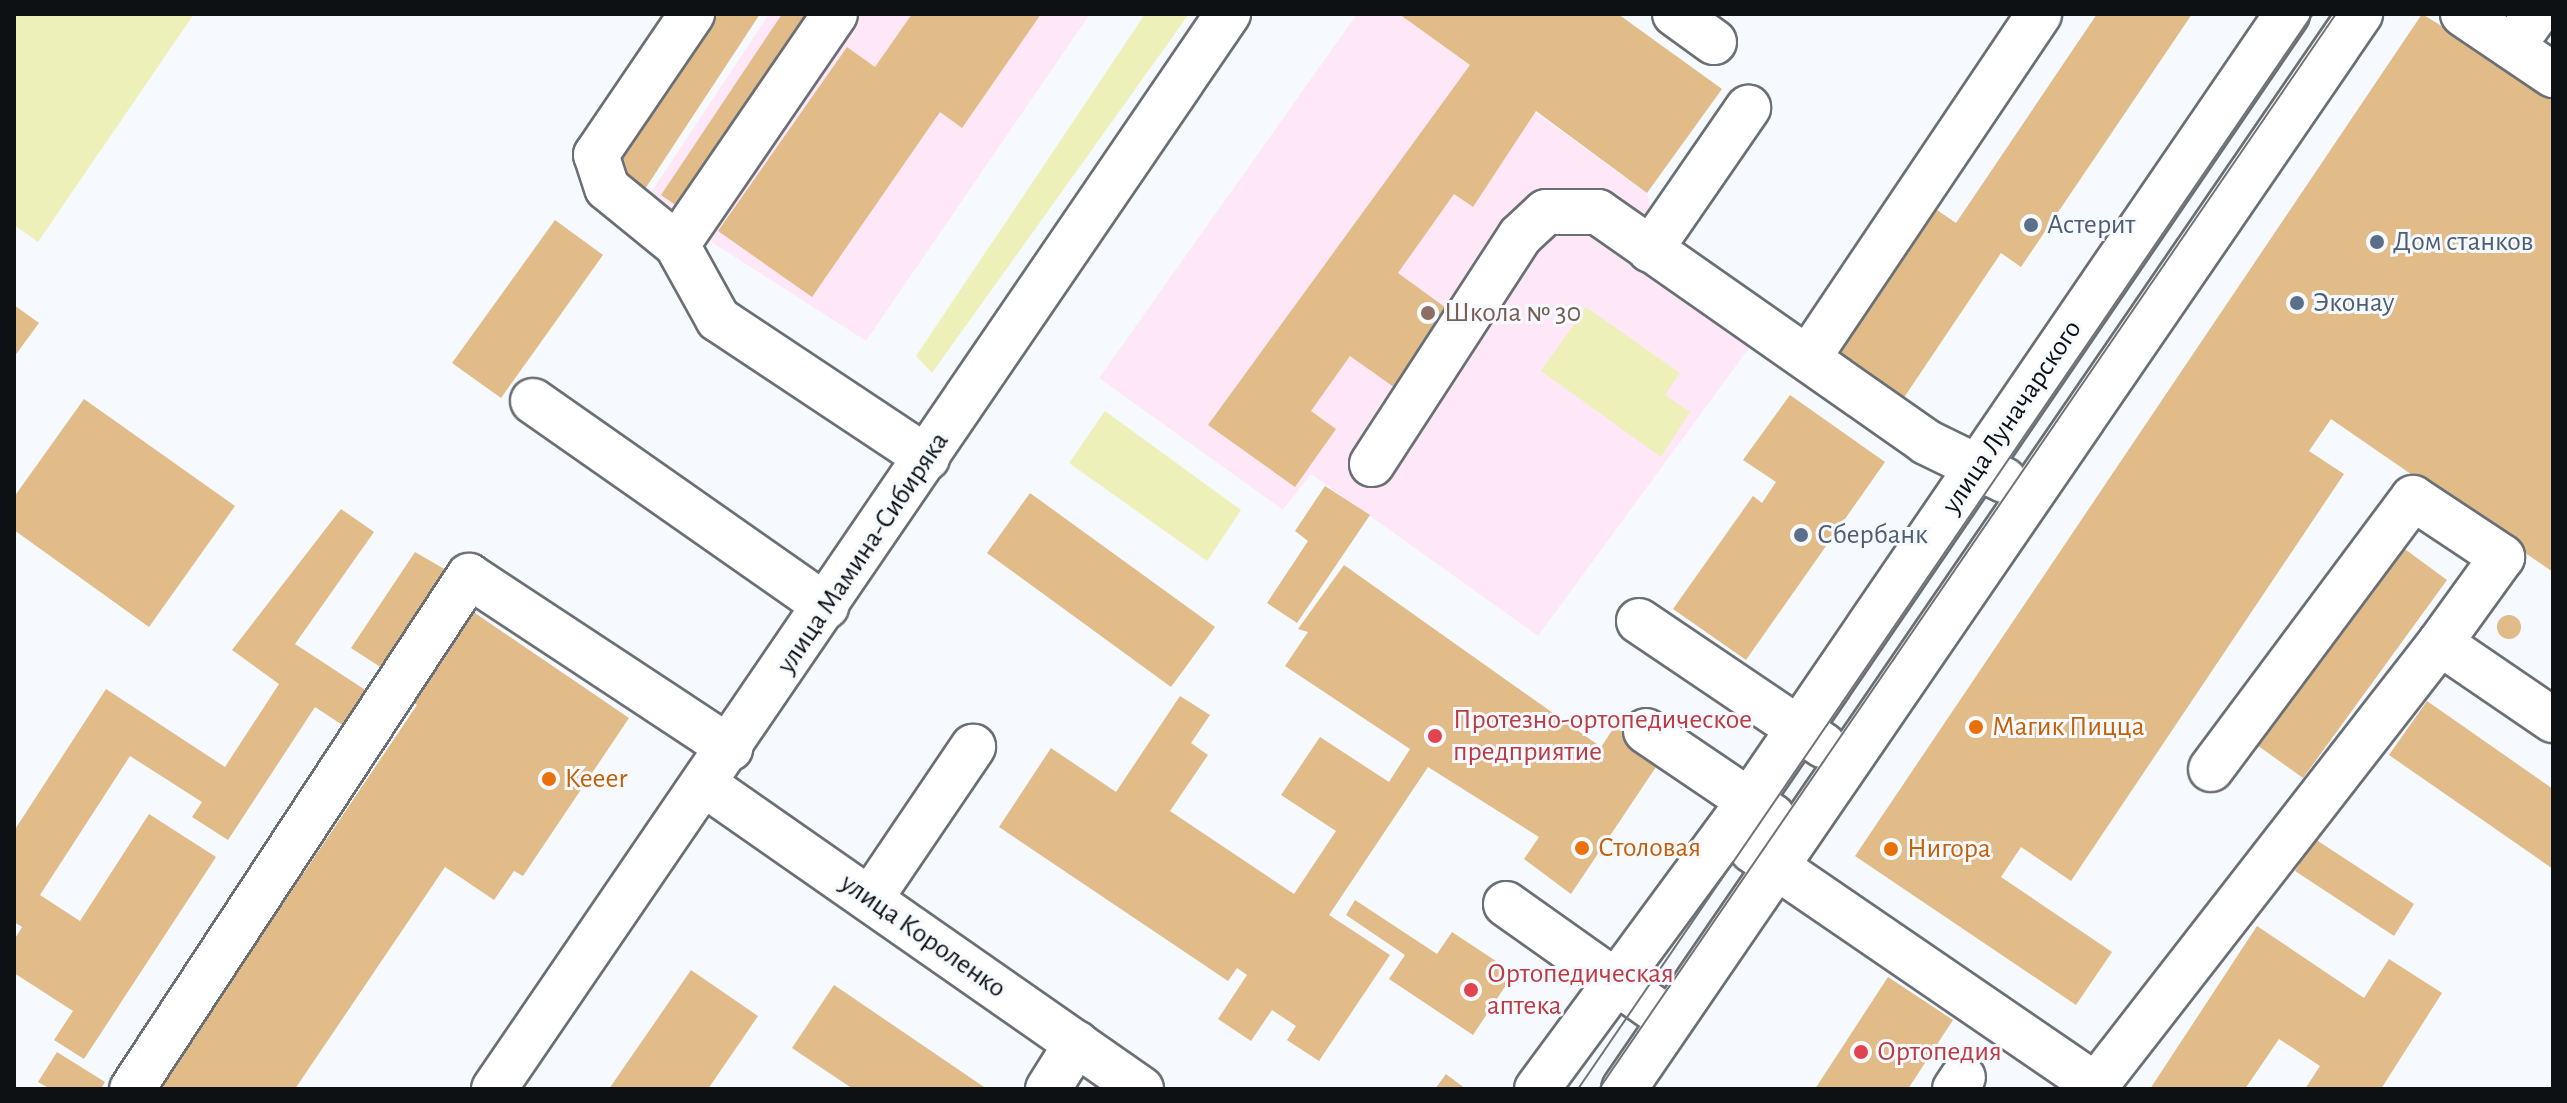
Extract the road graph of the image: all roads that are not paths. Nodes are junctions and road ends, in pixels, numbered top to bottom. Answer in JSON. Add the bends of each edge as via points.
{"nodes":[{"id":1,"x":692,"y":14,"type":"edge"},
{"id":2,"x":835,"y":14,"type":"edge"},
{"id":3,"x":1228,"y":14,"type":"edge"},
{"id":4,"x":1675,"y":14,"type":"edge"},
{"id":5,"x":2039,"y":14,"type":"edge"},
{"id":6,"x":2360,"y":14,"type":"edge"},
{"id":7,"x":2463,"y":14,"type":"edge"},
{"id":8,"x":2268,"y":21,"type":"edge"},
{"id":9,"x":2524,"y":30,"type":"edge"},
{"id":10,"x":1714,"y":42,"type":"dead end"},
{"id":11,"x":2323,"y":68,"type":"junction"},
{"id":12,"x":2553,"y":75,"type":"edge"},
{"id":13,"x":1748,"y":108,"type":"dead end"},
{"id":14,"x":677,"y":245,"type":"junction"},
{"id":15,"x":1650,"y":250,"type":"junction"},
{"id":16,"x":1810,"y":355,"type":"junction"},
{"id":17,"x":533,"y":401,"type":"dead end"},
{"id":18,"x":927,"y":458,"type":"junction"},
{"id":19,"x":1372,"y":464,"type":"dead end"},
{"id":20,"x":1980,"y":464,"type":"junction"},
{"id":21,"x":2028,"y":498,"type":"junction"},
{"id":22,"x":826,"y":606,"type":"junction"},
{"id":23,"x":1639,"y":621,"type":"dead end"},
{"id":24,"x":2440,"y":643,"type":"junction"},
{"id":25,"x":2553,"y":720,"type":"edge"},
{"id":26,"x":1646,"y":731,"type":"dead end"},
{"id":27,"x":1798,"y":731,"type":"junction"},
{"id":28,"x":973,"y":747,"type":"dead end"},
{"id":29,"x":730,"y":748,"type":"junction"},
{"id":30,"x":1847,"y":762,"type":"junction"},
{"id":31,"x":2211,"y":769,"type":"dead end"},
{"id":32,"x":704,"y":784,"type":"junction"},
{"id":33,"x":1737,"y":819,"type":"junction"},
{"id":34,"x":1787,"y":850,"type":"junction"},
{"id":35,"x":870,"y":899,"type":"junction"},
{"id":36,"x":1506,"y":904,"type":"dead end"},
{"id":37,"x":1616,"y":982,"type":"junction"},
{"id":38,"x":1670,"y":1020,"type":"junction"},
{"id":39,"x":1077,"y":1043,"type":"junction"},
{"id":40,"x":2094,"y":1087,"type":"edge"},
{"id":41,"x":132,"y":1089,"type":"edge"},
{"id":42,"x":494,"y":1089,"type":"edge"},
{"id":43,"x":1048,"y":1089,"type":"edge"},
{"id":44,"x":1141,"y":1089,"type":"edge"},
{"id":45,"x":1537,"y":1089,"type":"edge"},
{"id":46,"x":1624,"y":1089,"type":"edge"}],
"edges":[{"from":1,"to":14,"type":"street","via":[[596,155],[607,188]]},
{"from":2,"to":14,"type":"street"},
{"from":3,"to":18,"type":"street","name":"улица Мамина-Сибиряка"},
{"from":4,"to":10,"type":"street"},
{"from":5,"to":16,"type":"street"},
{"from":6,"to":11,"type":"street","name":"улица Луначарского"},
{"from":7,"to":9,"type":"street"},
{"from":8,"to":11,"type":"street"},
{"from":8,"to":20,"type":"street","name":"улица Луначарского"},
{"from":9,"to":12,"type":"street"},
{"from":11,"to":21,"type":"street","name":"улица Луначарского"},
{"from":13,"to":15,"type":"street"},
{"from":14,"to":18,"type":"street","via":[[718,319]]},
{"from":15,"to":16,"type":"street"},
{"from":15,"to":19,"type":"street","via":[[1598,212],[1546,212],[1520,236]]},
{"from":16,"to":20,"type":"street","via":[[1926,442]]},
{"from":17,"to":22,"type":"street"},
{"from":18,"to":22,"type":"street","name":"улица Мамина-Сибиряка"},
{"from":20,"to":21,"type":"street"},
{"from":20,"to":27,"type":"street","name":"улица Луначарского"},
{"from":21,"to":30,"type":"street","name":"улица Луначарского"},
{"from":22,"to":29,"type":"street","name":"улица Мамина-Сибиряка"},
{"from":23,"to":27,"type":"street"},
{"from":24,"to":25,"type":"street"},
{"from":24,"to":31,"type":"street","via":[[2502,557],[2413,498]]},
{"from":24,"to":40,"type":"street"},
{"from":26,"to":33,"type":"street"},
{"from":27,"to":30,"type":"street"},
{"from":27,"to":33,"type":"street","name":"улица Луначарского"},
{"from":28,"to":35,"type":"street"},
{"from":29,"to":32,"type":"street","name":"улица Мамина-Сибиряка"},
{"from":29,"to":41,"type":"street","via":[[469,576]]},
{"from":30,"to":34,"type":"street","name":"улица Луначарского"},
{"from":32,"to":35,"type":"street","name":"улица Короленко"},
{"from":32,"to":42,"type":"street","name":"улица Мамина-Сибиряка"},
{"from":33,"to":34,"type":"street"},
{"from":33,"to":37,"type":"street","name":"улица Луначарского"},
{"from":34,"to":38,"type":"street","name":"улица Луначарского"},
{"from":34,"to":40,"type":"street"},
{"from":35,"to":39,"type":"street","name":"улица Короленко"},
{"from":36,"to":37,"type":"street"},
{"from":37,"to":38,"type":"street"},
{"from":37,"to":45,"type":"street","name":"улица Луначарского"},
{"from":38,"to":46,"type":"street","name":"улица Луначарского"},
{"from":39,"to":43,"type":"street"},
{"from":39,"to":44,"type":"street","name":"улица Короленко"}]}
